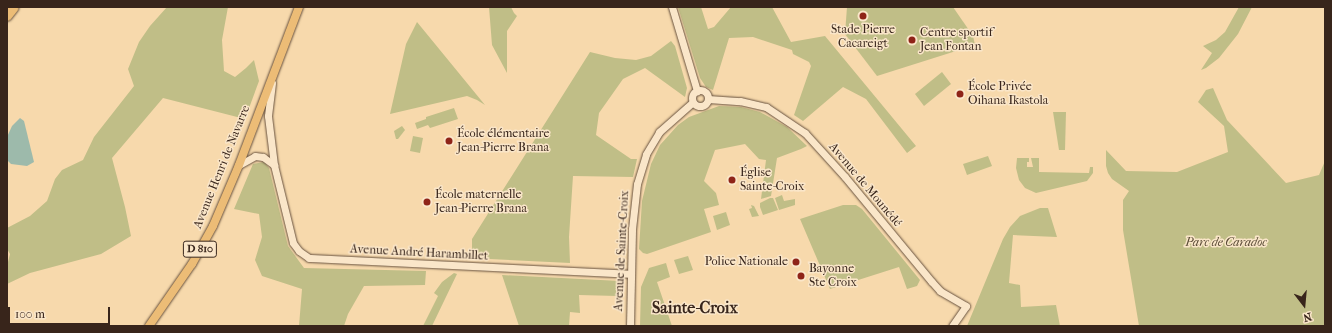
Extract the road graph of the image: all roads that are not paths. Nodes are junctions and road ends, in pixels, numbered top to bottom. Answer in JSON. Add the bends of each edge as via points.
{"nodes":[{"id":1,"x":9,"y":7,"type":"edge"},
{"id":2,"x":14,"y":7,"type":"edge"},
{"id":3,"x":299,"y":7,"type":"edge"},
{"id":4,"x":672,"y":7,"type":"edge"},
{"id":5,"x":7,"y":17,"type":"edge"},
{"id":6,"x":273,"y":77,"type":"junction"},
{"id":7,"x":697,"y":91,"type":"junction"},
{"id":8,"x":708,"y":99,"type":"junction"},
{"id":9,"x":693,"y":102,"type":"junction"},
{"id":10,"x":274,"y":164,"type":"junction"},
{"id":11,"x":239,"y":165,"type":"junction"},
{"id":12,"x":631,"y":274,"type":"junction"},
{"id":13,"x":149,"y":326,"type":"edge"},
{"id":14,"x":630,"y":326,"type":"edge"},
{"id":15,"x":952,"y":326,"type":"edge"}],
"edges":[{"from":1,"to":5,"type":"highway"},
{"from":2,"to":5,"type":"highway"},
{"from":3,"to":6,"type":"main road","name":"Avenue Henri de Navarre","number":"D 810"},
{"from":4,"to":7,"type":"street"},
{"from":6,"to":10,"type":"street","name":"Avenue André Harambillet","via":[[268,116]]},
{"from":6,"to":11,"type":"main road","name":"Avenue Henri de Navarre","number":"D 810"},
{"from":7,"to":8,"type":"street","via":[[705,92]]},
{"from":7,"to":9,"type":"street","via":[[692,97]]},
{"from":8,"to":9,"type":"street","via":[[702,106],[697,106]]},
{"from":8,"to":15,"type":"street","name":"Avenue de Mounédé","via":[[740,100],[766,107],[805,133],[940,291],[966,306]]},
{"from":9,"to":12,"type":"street","name":"Avenue de Sainte-Croix","via":[[659,132],[646,154],[633,208]]},
{"from":10,"to":11,"type":"street","via":[[263,157],[255,156]]},
{"from":10,"to":12,"type":"street","name":"Avenue André Harambillet","via":[[293,243],[298,251],[309,258]]},
{"from":11,"to":13,"type":"main road","name":"Avenue Henri de Navarre","number":"D 810","via":[[213,226],[192,264]]},
{"from":12,"to":14,"type":"street","name":"Avenue de Sainte-Croix"}]}
